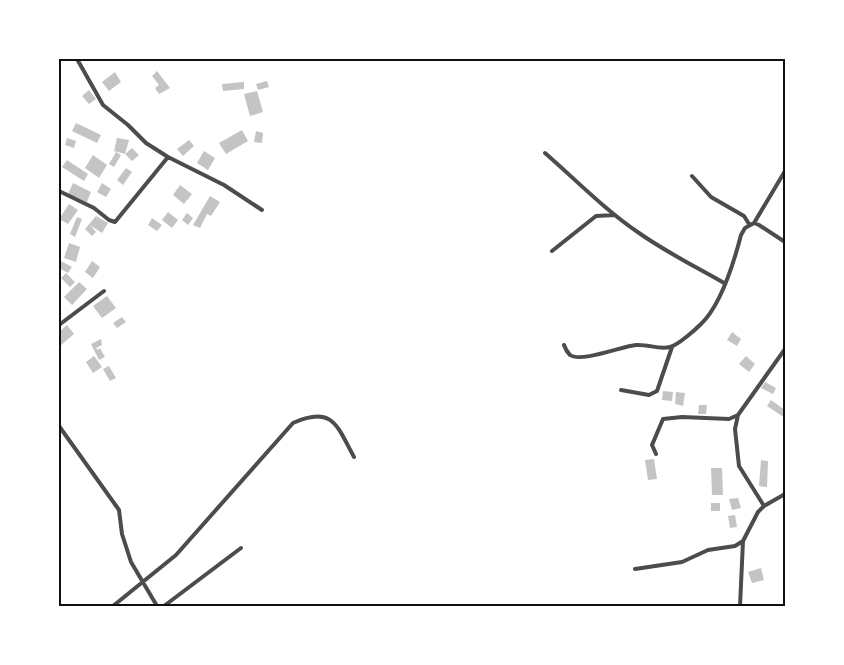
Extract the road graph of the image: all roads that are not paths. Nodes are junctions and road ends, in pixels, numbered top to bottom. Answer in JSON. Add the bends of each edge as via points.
{"nodes":[{"id":1,"x":77,"y":59,"type":"edge"},
{"id":2,"x":546,"y":153,"type":"dead end"},
{"id":3,"x":168,"y":157,"type":"junction"},
{"id":4,"x":785,"y":171,"type":"edge"},
{"id":5,"x":692,"y":176,"type":"dead end"},
{"id":6,"x":59,"y":191,"type":"edge"},
{"id":7,"x":262,"y":210,"type":"dead end"},
{"id":8,"x":616,"y":215,"type":"junction"},
{"id":9,"x":752,"y":224,"type":"junction"},
{"id":10,"x":785,"y":242,"type":"edge"},
{"id":11,"x":552,"y":251,"type":"dead end"},
{"id":12,"x":724,"y":283,"type":"junction"},
{"id":13,"x":104,"y":291,"type":"dead end"},
{"id":14,"x":59,"y":325,"type":"edge"},
{"id":15,"x":564,"y":345,"type":"dead end"},
{"id":16,"x":672,"y":347,"type":"junction"},
{"id":17,"x":785,"y":349,"type":"edge"},
{"id":18,"x":621,"y":390,"type":"dead end"},
{"id":19,"x":738,"y":415,"type":"junction"},
{"id":20,"x":59,"y":426,"type":"edge"},
{"id":21,"x":656,"y":454,"type":"dead end"},
{"id":22,"x":354,"y":458,"type":"dead end"},
{"id":23,"x":785,"y":494,"type":"edge"},
{"id":24,"x":764,"y":506,"type":"junction"},
{"id":25,"x":743,"y":540,"type":"junction"},
{"id":26,"x":241,"y":548,"type":"dead end"},
{"id":27,"x":635,"y":569,"type":"dead end"},
{"id":28,"x":144,"y":582,"type":"junction"},
{"id":29,"x":113,"y":606,"type":"edge"},
{"id":30,"x":157,"y":606,"type":"edge"},
{"id":31,"x":164,"y":606,"type":"edge"},
{"id":32,"x":740,"y":606,"type":"edge"}],
"edges":[{"from":1,"to":3,"type":"street","via":[[103,105],[146,143]]},
{"from":2,"to":8,"type":"street"},
{"from":3,"to":6,"type":"street","via":[[115,222]]},
{"from":3,"to":7,"type":"street","via":[[224,185]]},
{"from":4,"to":9,"type":"street"},
{"from":5,"to":9,"type":"street","via":[[711,198]]},
{"from":8,"to":11,"type":"street","via":[[596,216]]},
{"from":8,"to":12,"type":"street","via":[[661,248]]},
{"from":9,"to":10,"type":"street"},
{"from":9,"to":12,"type":"street","via":[[741,235]]},
{"from":12,"to":16,"type":"street","via":[[701,325]]},
{"from":13,"to":14,"type":"street"},
{"from":15,"to":16,"type":"street","via":[[575,357],[600,355],[639,344]]},
{"from":16,"to":18,"type":"street","via":[[658,391],[649,395]]},
{"from":17,"to":19,"type":"street"},
{"from":19,"to":21,"type":"street","via":[[729,419],[663,419],[652,445]]},
{"from":19,"to":24,"type":"street","via":[[735,430],[739,466]]},
{"from":20,"to":28,"type":"street","via":[[115,502],[131,562]]},
{"from":22,"to":28,"type":"street","via":[[336,423],[329,418],[317,416],[293,423],[176,554]]},
{"from":23,"to":24,"type":"street"},
{"from":24,"to":25,"type":"street"},
{"from":25,"to":27,"type":"street","via":[[735,546],[708,550],[682,562]]},
{"from":25,"to":32,"type":"street"},
{"from":26,"to":31,"type":"street"},
{"from":28,"to":29,"type":"street"},
{"from":28,"to":30,"type":"street"}]}
